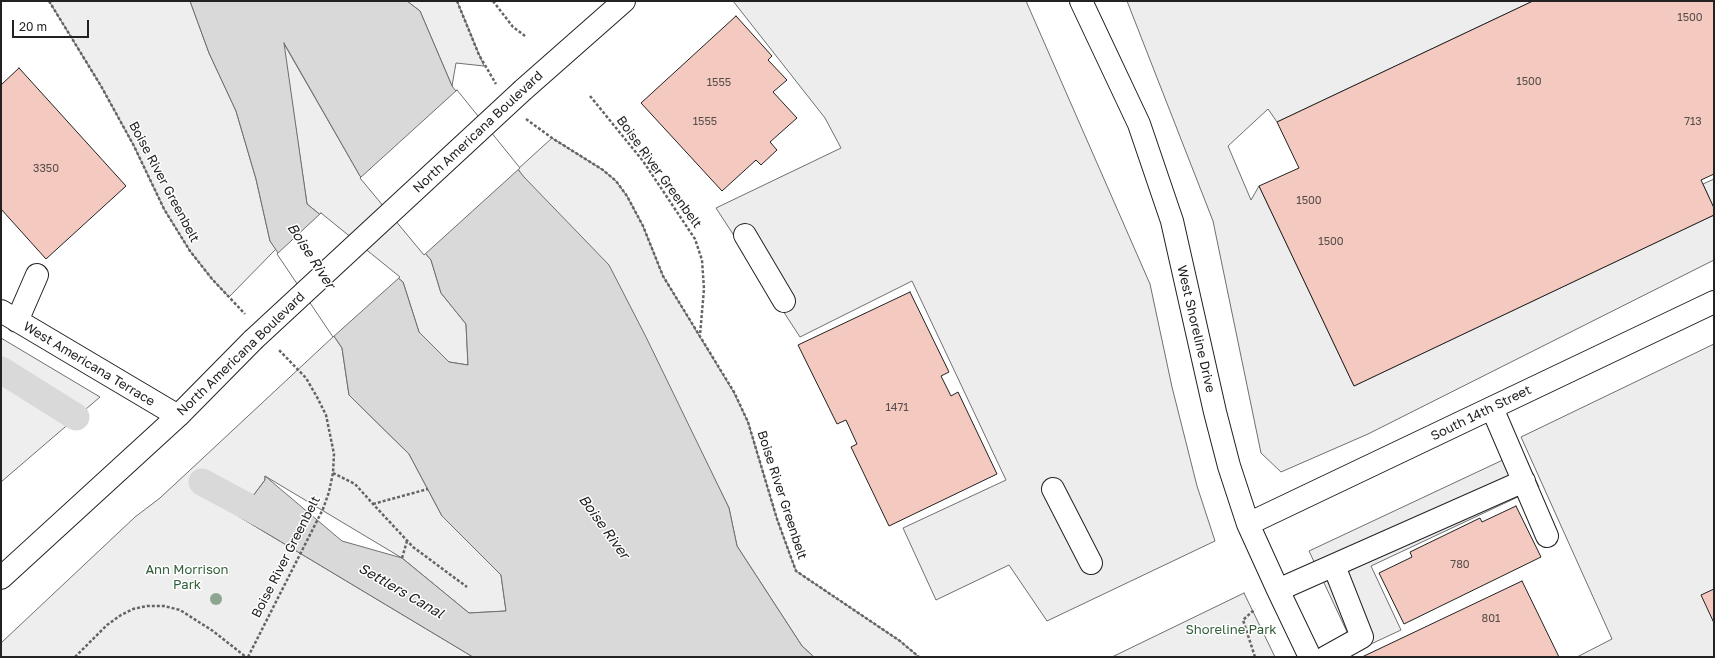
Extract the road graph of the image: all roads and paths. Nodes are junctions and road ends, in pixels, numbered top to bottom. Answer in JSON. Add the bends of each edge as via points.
{"nodes":[{"id":1,"x":49,"y":1,"type":"edge"},
{"id":2,"x":457,"y":1,"type":"edge"},
{"id":3,"x":493,"y":1,"type":"edge"},
{"id":4,"x":624,"y":1,"type":"edge"},
{"id":5,"x":1081,"y":1,"type":"edge"},
{"id":6,"x":524,"y":36,"type":"dead end"},
{"id":7,"x":497,"y":86,"type":"dead end"},
{"id":8,"x":590,"y":96,"type":"dead end"},
{"id":9,"x":523,"y":117,"type":"dead end"},
{"id":10,"x":745,"y":235,"type":"dead end"},
{"id":11,"x":37,"y":275,"type":"dead end"},
{"id":12,"x":784,"y":301,"type":"dead end"},
{"id":13,"x":1714,"y":302,"type":"edge"},
{"id":14,"x":9,"y":316,"type":"edge"},
{"id":15,"x":248,"y":318,"type":"dead end"},
{"id":16,"x":700,"y":336,"type":"junction"},
{"id":17,"x":274,"y":345,"type":"dead end"},
{"id":18,"x":1492,"y":408,"type":"junction"},
{"id":19,"x":178,"y":416,"type":"junction"},
{"id":20,"x":333,"y":473,"type":"junction"},
{"id":21,"x":1524,"y":481,"type":"junction"},
{"id":22,"x":428,"y":489,"type":"dead end"},
{"id":23,"x":1053,"y":489,"type":"dead end"},
{"id":24,"x":373,"y":504,"type":"junction"},
{"id":25,"x":1248,"y":524,"type":"junction"},
{"id":26,"x":1547,"y":536,"type":"dead end"},
{"id":27,"x":407,"y":541,"type":"junction"},
{"id":28,"x":402,"y":558,"type":"dead end"},
{"id":29,"x":1091,"y":564,"type":"dead end"},
{"id":30,"x":1334,"y":566,"type":"junction"},
{"id":31,"x":1,"y":578,"type":"edge"},
{"id":32,"x":467,"y":587,"type":"dead end"},
{"id":33,"x":1278,"y":590,"type":"junction"},
{"id":34,"x":1255,"y":609,"type":"dead end"},
{"id":35,"x":75,"y":657,"type":"edge"},
{"id":36,"x":247,"y":657,"type":"edge"},
{"id":37,"x":919,"y":657,"type":"edge"},
{"id":38,"x":1255,"y":657,"type":"edge"},
{"id":39,"x":1310,"y":657,"type":"edge"},
{"id":40,"x":1326,"y":657,"type":"edge"}],
"edges":[{"from":1,"to":15,"type":"path","name":"Boise River Greenbelt","via":[[101,86],[134,146],[164,209],[190,251]]},
{"from":2,"to":7,"type":"path","via":[[479,55]]},
{"from":3,"to":6,"type":"path","via":[[513,27]]},
{"from":4,"to":19,"type":"street","name":"North Americana Boulevard","bridge":true,"via":[[523,90],[253,340]]},
{"from":5,"to":25,"type":"street","name":"West Shoreline Drive","via":[[1139,124],[1172,221],[1215,412]]},
{"from":8,"to":16,"type":"path","name":"Boise River Greenbelt","via":[[642,161],[695,239],[702,260],[704,289]]},
{"from":9,"to":16,"type":"path","name":"Boise River Greenbelt","via":[[616,181],[644,226],[663,276]]},
{"from":10,"to":12,"type":"street"},
{"from":11,"to":14,"type":"street"},
{"from":13,"to":18,"type":"street","name":"South 14th Street"},
{"from":14,"to":19,"type":"street","name":"West Americana Terrace"},
{"from":16,"to":37,"type":"path","name":"Boise River Greenbelt","via":[[734,392],[748,422],[777,519],[796,571],[900,641]]},
{"from":17,"to":20,"type":"path","name":"Boise River Greenbelt","via":[[306,378],[326,415],[334,454]]},
{"from":18,"to":21,"type":"street"},
{"from":18,"to":25,"type":"street","name":"South 14th Street"},
{"from":19,"to":31,"type":"street","name":"North Americana Boulevard"},
{"from":20,"to":24,"type":"path","via":[[355,484]]},
{"from":20,"to":36,"type":"path","name":"Boise River Greenbelt","via":[[330,492],[323,509]]},
{"from":21,"to":26,"type":"street"},
{"from":21,"to":30,"type":"street"},
{"from":22,"to":24,"type":"path"},
{"from":23,"to":29,"type":"street"},
{"from":24,"to":27,"type":"path"},
{"from":25,"to":33,"type":"street","name":"West Shoreline Drive"},
{"from":27,"to":28,"type":"path"},
{"from":27,"to":32,"type":"path"},
{"from":30,"to":33,"type":"street"},
{"from":30,"to":40,"type":"street","via":[[1362,637]]},
{"from":33,"to":39,"type":"street","name":"West Shoreline Drive"},
{"from":34,"to":38,"type":"path","via":[[1243,620]]},
{"from":35,"to":36,"type":"path","name":"Boise River Greenbelt","via":[[107,625],[121,615],[147,606],[164,606],[180,610],[197,619]]}]}
